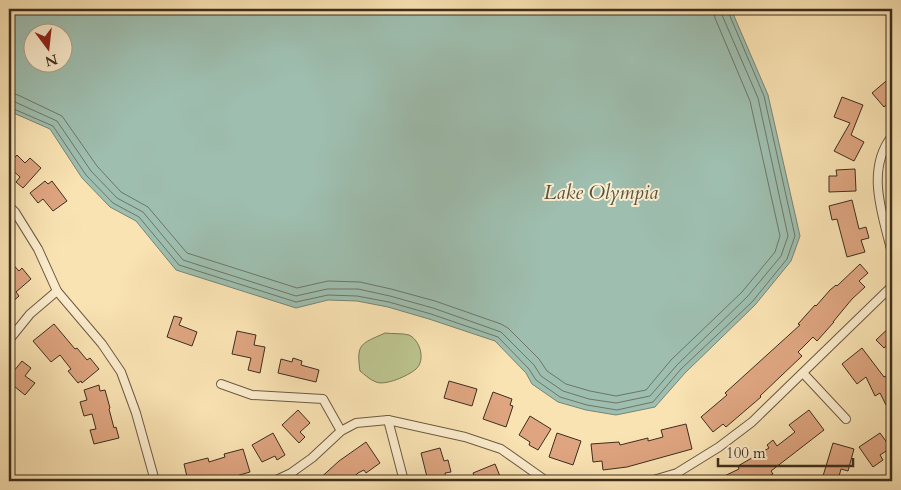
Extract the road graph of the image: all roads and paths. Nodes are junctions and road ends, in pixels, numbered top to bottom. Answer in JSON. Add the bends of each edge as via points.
{"nodes":[{"id":1,"x":892,"y":136,"type":"edge"},
{"id":2,"x":9,"y":206,"type":"edge"},
{"id":3,"x":892,"y":253,"type":"edge"},
{"id":4,"x":892,"y":286,"type":"edge"},
{"id":5,"x":57,"y":291,"type":"junction"},
{"id":6,"x":9,"y":340,"type":"edge"},
{"id":7,"x":803,"y":373,"type":"junction"},
{"id":8,"x":221,"y":384,"type":"dead end"},
{"id":9,"x":846,"y":419,"type":"dead end"},
{"id":10,"x":388,"y":420,"type":"junction"},
{"id":11,"x":341,"y":432,"type":"junction"},
{"id":12,"x":155,"y":481,"type":"edge"},
{"id":13,"x":274,"y":481,"type":"edge"},
{"id":14,"x":404,"y":481,"type":"edge"},
{"id":15,"x":551,"y":481,"type":"edge"},
{"id":16,"x":650,"y":481,"type":"edge"}],
"edges":[{"from":1,"to":3,"type":"street","via":[[878,168],[879,199]]},
{"from":2,"to":5,"type":"street","via":[[38,249]]},
{"from":4,"to":7,"type":"street"},
{"from":5,"to":6,"type":"street","via":[[30,314]]},
{"from":5,"to":12,"type":"street","via":[[121,372]]},
{"from":7,"to":9,"type":"street"},
{"from":7,"to":16,"type":"street","via":[[752,422],[719,447],[677,472]]},
{"from":8,"to":11,"type":"street","via":[[252,395],[324,399]]},
{"from":10,"to":11,"type":"street","via":[[356,423]]},
{"from":10,"to":14,"type":"street"},
{"from":10,"to":15,"type":"street","via":[[465,437],[501,449]]},
{"from":11,"to":13,"type":"street","via":[[312,458]]}]}
